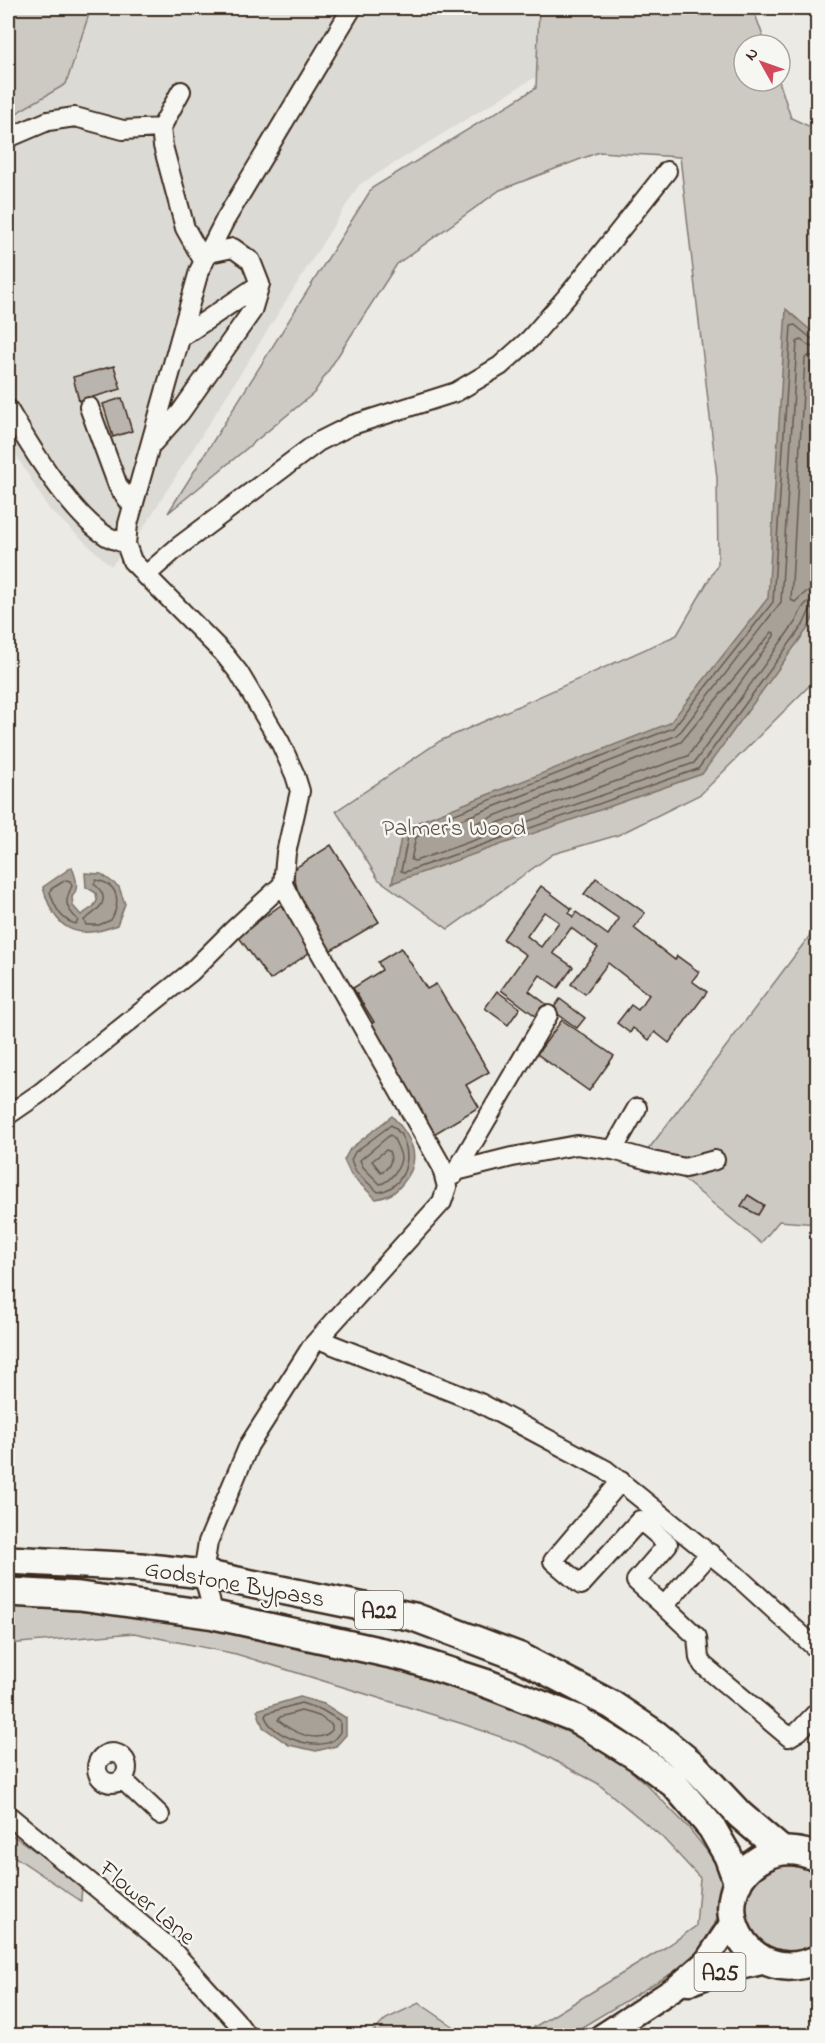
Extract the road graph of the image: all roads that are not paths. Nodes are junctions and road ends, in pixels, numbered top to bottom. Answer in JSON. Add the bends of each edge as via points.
{"nodes":[{"id":1,"x":352,"y":8,"type":"edge"},
{"id":2,"x":182,"y":91,"type":"dead end"},
{"id":3,"x":160,"y":128,"type":"junction"},
{"id":4,"x":8,"y":138,"type":"edge"},
{"id":5,"x":667,"y":171,"type":"dead end"},
{"id":6,"x":206,"y":257,"type":"junction"},
{"id":7,"x":260,"y":284,"type":"junction"},
{"id":8,"x":180,"y":338,"type":"junction"},
{"id":9,"x":89,"y":407,"type":"dead end"},
{"id":10,"x":8,"y":410,"type":"edge"},
{"id":11,"x":150,"y":446,"type":"junction"},
{"id":12,"x":133,"y":507,"type":"junction"},
{"id":13,"x":126,"y":544,"type":"junction"},
{"id":14,"x":145,"y":576,"type":"junction"},
{"id":15,"x":283,"y":884,"type":"junction"},
{"id":16,"x":548,"y":1015,"type":"dead end"},
{"id":17,"x":637,"y":1108,"type":"dead end"},
{"id":18,"x":8,"y":1116,"type":"edge"},
{"id":19,"x":613,"y":1150,"type":"junction"},
{"id":20,"x":714,"y":1160,"type":"dead end"},
{"id":21,"x":456,"y":1171,"type":"junction"},
{"id":22,"x":447,"y":1187,"type":"junction"},
{"id":23,"x":318,"y":1339,"type":"junction"},
{"id":24,"x":621,"y":1481,"type":"junction"},
{"id":25,"x":710,"y":1553,"type":"junction"},
{"id":26,"x":8,"y":1560,"type":"edge"},
{"id":27,"x":203,"y":1574,"type":"junction"},
{"id":28,"x":8,"y":1592,"type":"edge"},
{"id":29,"x":664,"y":1606,"type":"junction"},
{"id":30,"x":214,"y":1615,"type":"junction"},
{"id":31,"x":818,"y":1650,"type":"edge"},
{"id":32,"x":812,"y":1717,"type":"edge"},
{"id":33,"x":122,"y":1779,"type":"dead end"},
{"id":34,"x":8,"y":1815,"type":"edge"},
{"id":35,"x":160,"y":1815,"type":"dead end"},
{"id":36,"x":782,"y":1851,"type":"junction"},
{"id":37,"x":817,"y":1857,"type":"edge"},
{"id":38,"x":738,"y":1883,"type":"junction"},
{"id":39,"x":733,"y":1922,"type":"junction"},
{"id":40,"x":766,"y":1962,"type":"junction"},
{"id":41,"x":814,"y":1963,"type":"edge"},
{"id":42,"x":675,"y":1988,"type":"junction"},
{"id":43,"x":247,"y":2036,"type":"edge"},
{"id":44,"x":601,"y":2036,"type":"edge"}],
"edges":[{"from":1,"to":6,"type":"street"},
{"from":2,"to":3,"type":"street"},
{"from":3,"to":4,"type":"street","via":[[123,130],[75,117],[48,121]]},
{"from":3,"to":6,"type":"street","via":[[185,228]]},
{"from":5,"to":14,"type":"street","via":[[570,293],[500,366],[456,392],[352,425],[318,442]]},
{"from":6,"to":7,"type":"street","via":[[233,248],[250,261]]},
{"from":6,"to":8,"type":"street"},
{"from":7,"to":8,"type":"street"},
{"from":7,"to":11,"type":"street","via":[[252,311],[180,414]]},
{"from":8,"to":11,"type":"street"},
{"from":9,"to":12,"type":"street","via":[[118,486]]},
{"from":10,"to":13,"type":"street","via":[[81,515],[105,535]]},
{"from":11,"to":12,"type":"street"},
{"from":12,"to":13,"type":"street"},
{"from":13,"to":14,"type":"street","via":[[132,561]]},
{"from":14,"to":15,"type":"street","via":[[239,673],[295,775],[300,790]]},
{"from":15,"to":18,"type":"street","via":[[191,972]]},
{"from":15,"to":22,"type":"street","via":[[441,1166]]},
{"from":16,"to":21,"type":"street"},
{"from":17,"to":19,"type":"street"},
{"from":19,"to":20,"type":"street","via":[[685,1168]]},
{"from":19,"to":21,"type":"street","via":[[577,1145]]},
{"from":21,"to":22,"type":"street"},
{"from":22,"to":23,"type":"street","via":[[442,1202]]},
{"from":23,"to":24,"type":"street","via":[[480,1403]]},
{"from":23,"to":27,"type":"street","via":[[249,1445],[208,1542]]},
{"from":24,"to":25,"type":"street"},
{"from":24,"to":29,"type":"street","via":[[553,1561],[581,1585],[640,1520],[668,1544],[636,1581]]},
{"from":25,"to":29,"type":"street"},
{"from":25,"to":31,"type":"street"},
{"from":26,"to":27,"type":"highway","name":"Godstone Bypass","number":"A22"},
{"from":27,"to":30,"type":"street"},
{"from":27,"to":36,"type":"highway","name":"Godstone Bypass","number":"A22","via":[[414,1617],[520,1657],[612,1705],[656,1734]]},
{"from":28,"to":30,"type":"highway","name":"Godstone Bypass","number":"A22","via":[[80,1596]]},
{"from":29,"to":32,"type":"street","via":[[697,1637],[703,1665],[789,1737]]},
{"from":30,"to":38,"type":"highway","name":"Godstone Bypass","number":"A22","via":[[405,1658],[488,1684],[575,1718],[674,1784],[712,1828]]},
{"from":33,"to":35,"type":"street"},
{"from":34,"to":43,"type":"street","name":"Flower Lane","via":[[170,1948]]},
{"from":36,"to":37,"type":"highway"},
{"from":36,"to":38,"type":"highway","via":[[756,1861]]},
{"from":38,"to":39,"type":"highway","via":[[732,1903]]},
{"from":39,"to":40,"type":"highway","via":[[739,1938]]},
{"from":39,"to":42,"type":"main road","number":"A25","via":[[706,1961]]},
{"from":40,"to":41,"type":"highway","via":[[783,1966]]},
{"from":40,"to":42,"type":"main road","number":"A25"},
{"from":42,"to":44,"type":"main road","number":"A25"}]}
